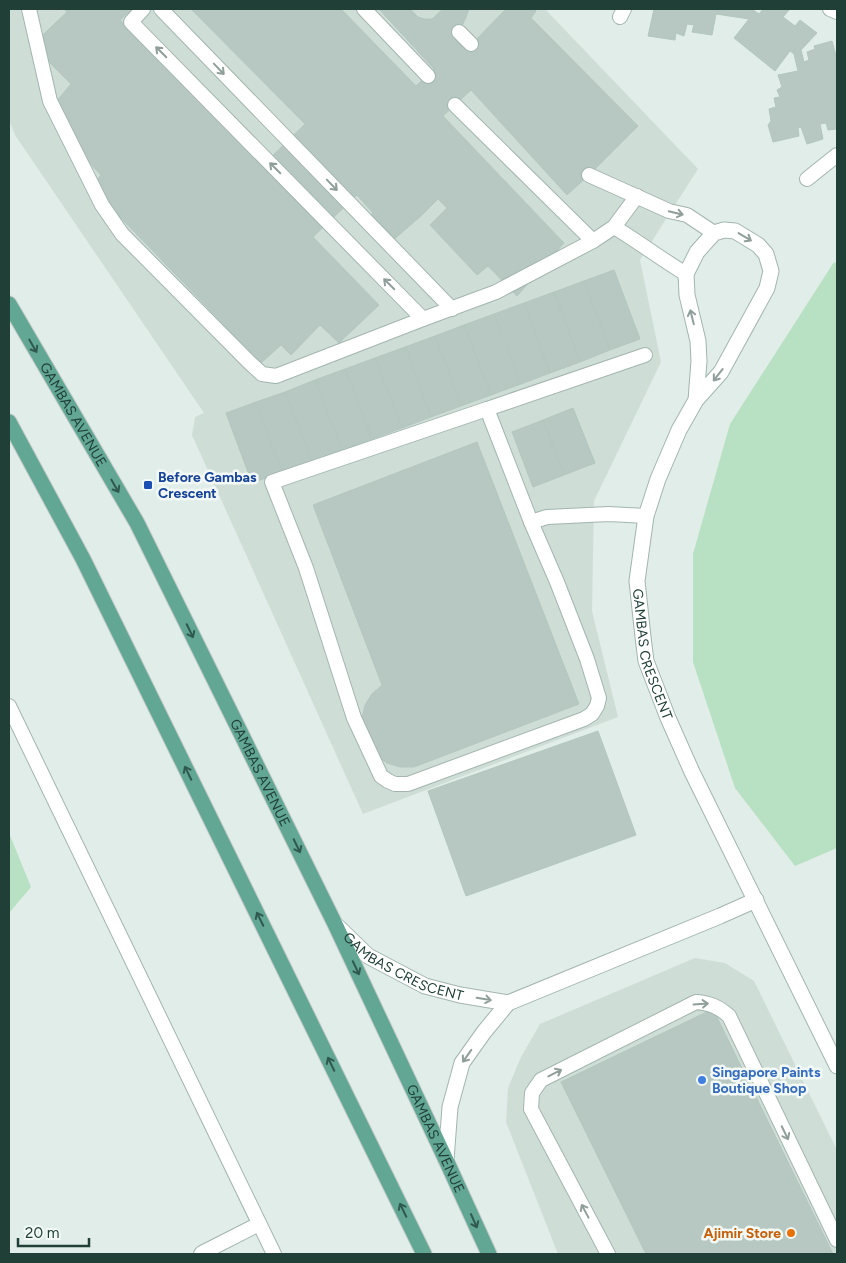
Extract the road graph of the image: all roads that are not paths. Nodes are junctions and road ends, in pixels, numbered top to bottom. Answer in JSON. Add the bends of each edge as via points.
{"nodes":[{"id":1,"x":29,"y":9,"type":"edge"},
{"id":2,"x":143,"y":9,"type":"edge"},
{"id":3,"x":161,"y":9,"type":"edge"},
{"id":4,"x":364,"y":9,"type":"edge"},
{"id":5,"x":830,"y":9,"type":"edge"},
{"id":6,"x":837,"y":12,"type":"edge"},
{"id":7,"x":459,"y":32,"type":"dead end"},
{"id":8,"x":471,"y":44,"type":"dead end"},
{"id":9,"x":428,"y":76,"type":"dead end"},
{"id":10,"x":455,"y":105,"type":"dead end"},
{"id":11,"x":837,"y":155,"type":"edge"},
{"id":12,"x":589,"y":175,"type":"dead end"},
{"id":13,"x":807,"y":179,"type":"dead end"},
{"id":14,"x":637,"y":196,"type":"junction"},
{"id":15,"x":614,"y":227,"type":"junction"},
{"id":16,"x":714,"y":233,"type":"junction"},
{"id":17,"x":593,"y":241,"type":"junction"},
{"id":18,"x":686,"y":274,"type":"junction"},
{"id":19,"x":9,"y":304,"type":"edge"},
{"id":20,"x":452,"y":309,"type":"junction"},
{"id":21,"x":423,"y":318,"type":"junction"},
{"id":22,"x":645,"y":355,"type":"dead end"},
{"id":23,"x":696,"y":400,"type":"junction"},
{"id":24,"x":487,"y":409,"type":"junction"},
{"id":25,"x":9,"y":422,"type":"edge"},
{"id":26,"x":646,"y":516,"type":"junction"},
{"id":27,"x":530,"y":522,"type":"junction"},
{"id":28,"x":9,"y":706,"type":"edge"},
{"id":29,"x":756,"y":900,"type":"junction"},
{"id":30,"x":335,"y":924,"type":"junction"},
{"id":31,"x":508,"y":1004,"type":"junction"},
{"id":32,"x":837,"y":1066,"type":"edge"},
{"id":33,"x":446,"y":1160,"type":"junction"},
{"id":34,"x":259,"y":1224,"type":"junction"},
{"id":35,"x":837,"y":1240,"type":"edge"},
{"id":36,"x":202,"y":1254,"type":"edge"},
{"id":37,"x":274,"y":1254,"type":"edge"},
{"id":38,"x":424,"y":1254,"type":"edge"},
{"id":39,"x":489,"y":1254,"type":"edge"},
{"id":40,"x":608,"y":1254,"type":"edge"}],
"edges":[{"from":1,"to":21,"type":"lane","via":[[50,101],[102,205],[122,234],[262,374],[276,376]]},
{"from":21,"to":2,"type":"lane","one_way":true,"via":[[131,22]]},
{"from":3,"to":20,"type":"lane","one_way":true},
{"from":4,"to":9,"type":"lane"},
{"from":5,"to":6,"type":"lane"},
{"from":7,"to":8,"type":"lane"},
{"from":10,"to":17,"type":"lane"},
{"from":11,"to":13,"type":"lane"},
{"from":12,"to":14,"type":"lane"},
{"from":14,"to":15,"type":"lane"},
{"from":14,"to":16,"type":"lane","one_way":true,"via":[[687,216]]},
{"from":15,"to":17,"type":"lane"},
{"from":15,"to":18,"type":"lane"},
{"from":16,"to":18,"type":"street","via":[[697,252]]},
{"from":16,"to":23,"type":"street","name":"GAMBAS CRESCENT","one_way":true,"via":[[735,231],[758,245],[766,254],[771,271],[767,288],[720,372]]},
{"from":17,"to":20,"type":"lane","via":[[496,292]]},
{"from":23,"to":18,"type":"street","name":"GAMBAS CRESCENT","one_way":true,"via":[[700,361]]},
{"from":19,"to":30,"type":"main road","name":"GAMBAS AVENUE","one_way":true,"via":[[137,523]]},
{"from":20,"to":21,"type":"lane"},
{"from":22,"to":24,"type":"lane"},
{"from":23,"to":26,"type":"street","name":"GAMBAS CRESCENT","via":[[679,430]]},
{"from":24,"to":27,"type":"lane"},
{"from":24,"to":27,"type":"lane","via":[[272,482],[306,568],[354,718],[375,766],[388,781],[408,784],[584,719],[597,706],[599,698],[587,659]]},
{"from":38,"to":25,"type":"main road","one_way":true,"via":[[83,559]]},
{"from":26,"to":27,"type":"lane","via":[[547,517]]},
{"from":26,"to":29,"type":"street","name":"GAMBAS CRESCENT","via":[[637,581],[646,661],[692,772]]},
{"from":28,"to":34,"type":"lane"},
{"from":29,"to":31,"type":"street"},
{"from":29,"to":32,"type":"street","name":"GAMBAS CRESCENT"},
{"from":30,"to":31,"type":"street","name":"GAMBAS CRESCENT","one_way":true,"via":[[368,956],[425,986]]},
{"from":30,"to":33,"type":"main road","name":"GAMBAS AVENUE","one_way":true},
{"from":31,"to":33,"type":"street","one_way":true,"via":[[462,1063],[450,1107]]},
{"from":33,"to":39,"type":"main road","name":"GAMBAS AVENUE","one_way":true},
{"from":34,"to":36,"type":"lane"},
{"from":34,"to":37,"type":"lane"},
{"from":40,"to":35,"type":"lane","one_way":true,"via":[[531,1109],[532,1093],[541,1080],[696,1002],[708,1003],[728,1016]]}]}
